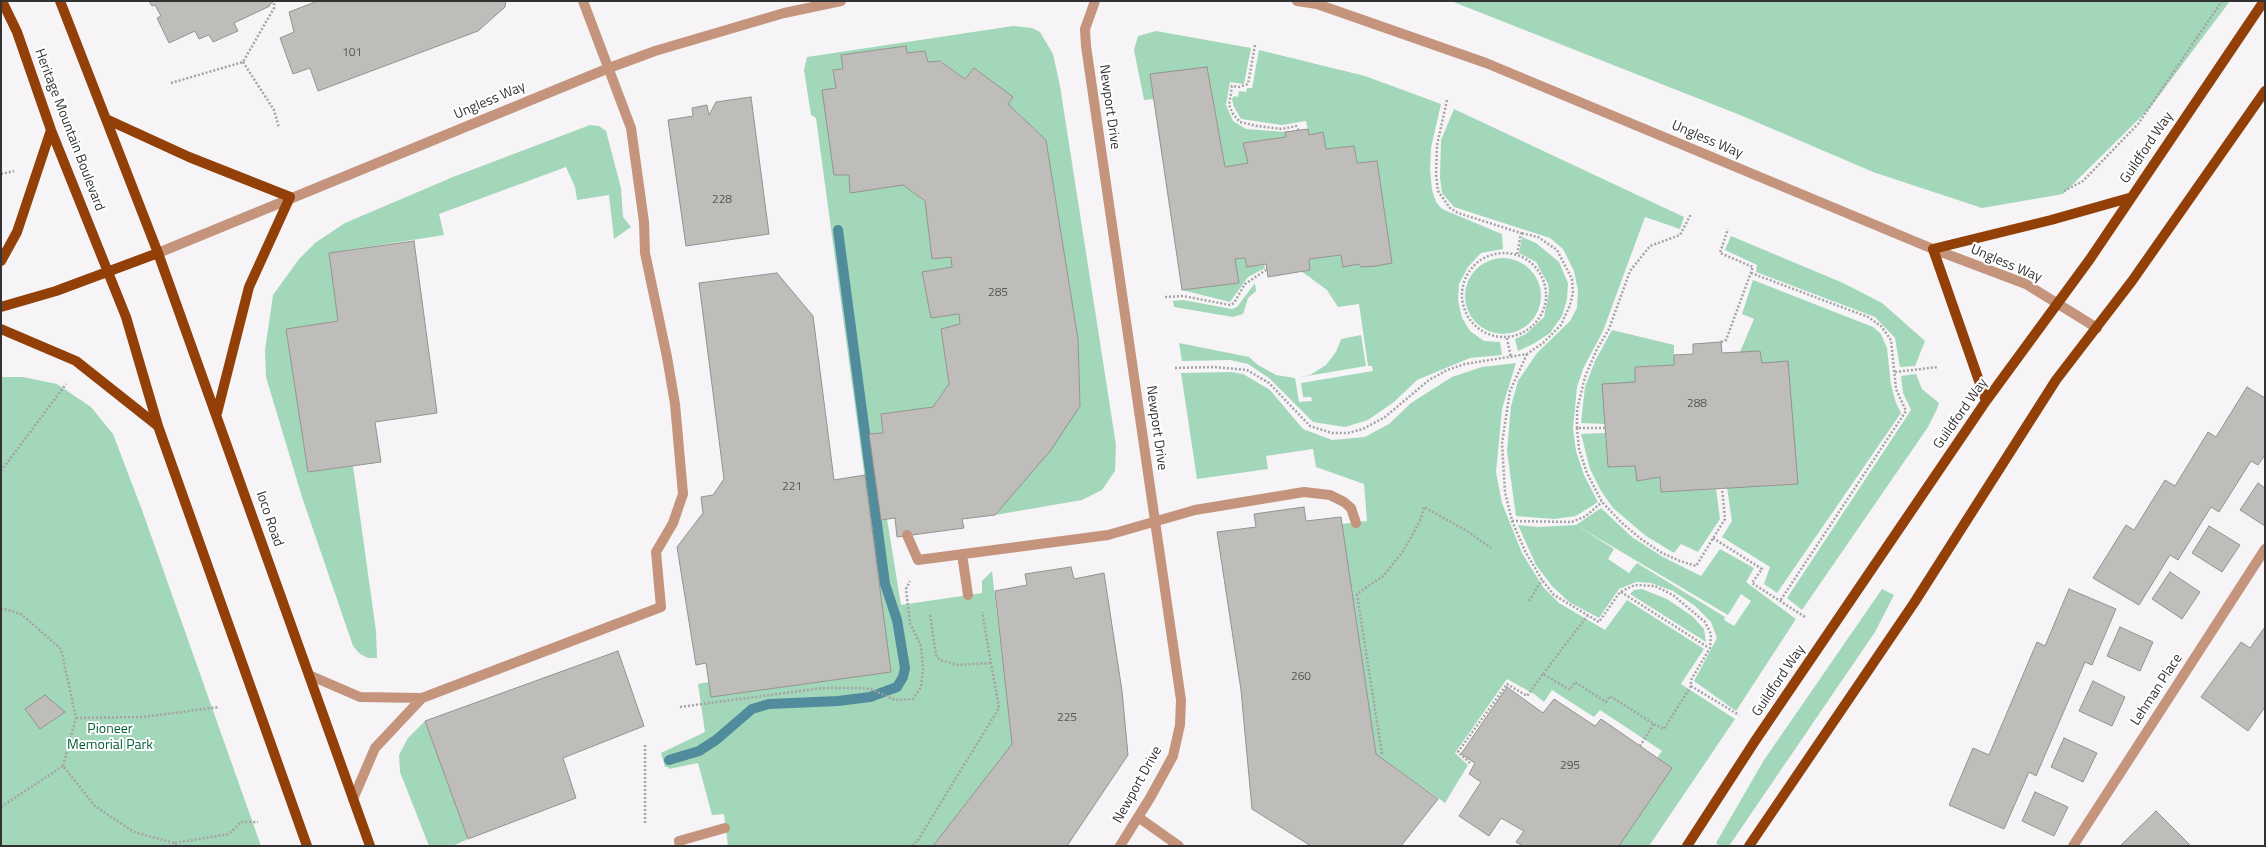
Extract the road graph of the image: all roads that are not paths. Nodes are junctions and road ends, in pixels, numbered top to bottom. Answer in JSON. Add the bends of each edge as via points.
{"nodes":[{"id":1,"x":2,"y":1,"type":"edge"},
{"id":2,"x":60,"y":1,"type":"edge"},
{"id":3,"x":583,"y":1,"type":"edge"},
{"id":4,"x":841,"y":1,"type":"edge"},
{"id":5,"x":1095,"y":1,"type":"edge"},
{"id":6,"x":1297,"y":1,"type":"edge"},
{"id":7,"x":2264,"y":1,"type":"edge"},
{"id":8,"x":609,"y":68,"type":"junction"},
{"id":9,"x":2265,"y":91,"type":"edge"},
{"id":10,"x":106,"y":120,"type":"junction"},
{"id":11,"x":51,"y":130,"type":"junction"},
{"id":12,"x":290,"y":197,"type":"junction"},
{"id":13,"x":2129,"y":198,"type":"junction"},
{"id":14,"x":1933,"y":249,"type":"junction"},
{"id":15,"x":158,"y":253,"type":"junction"},
{"id":16,"x":1,"y":261,"type":"edge"},
{"id":17,"x":108,"y":270,"type":"junction"},
{"id":18,"x":2057,"y":303,"type":"junction"},
{"id":19,"x":1,"y":307,"type":"edge"},
{"id":20,"x":2097,"y":328,"type":"junction"},
{"id":21,"x":1,"y":329,"type":"edge"},
{"id":22,"x":1986,"y":401,"type":"junction"},
{"id":23,"x":217,"y":414,"type":"junction"},
{"id":24,"x":158,"y":426,"type":"junction"},
{"id":25,"x":1155,"y":521,"type":"junction"},
{"id":26,"x":1356,"y":523,"type":"dead end"},
{"id":27,"x":907,"y":535,"type":"dead end"},
{"id":28,"x":2265,"y":549,"type":"edge"},
{"id":29,"x":962,"y":554,"type":"junction"},
{"id":30,"x":968,"y":595,"type":"dead end"},
{"id":31,"x":309,"y":675,"type":"junction"},
{"id":32,"x":422,"y":698,"type":"junction"},
{"id":33,"x":354,"y":799,"type":"junction"},
{"id":34,"x":1138,"y":817,"type":"junction"},
{"id":35,"x":726,"y":828,"type":"dead end"},
{"id":36,"x":307,"y":846,"type":"edge"},
{"id":37,"x":370,"y":846,"type":"edge"},
{"id":38,"x":680,"y":846,"type":"edge"},
{"id":39,"x":1120,"y":846,"type":"edge"},
{"id":40,"x":1179,"y":846,"type":"edge"},
{"id":41,"x":1687,"y":846,"type":"edge"},
{"id":42,"x":1749,"y":846,"type":"edge"},
{"id":43,"x":2073,"y":846,"type":"edge"}],
"edges":[{"from":1,"to":11,"type":"main road","name":"Heritage Mountain Boulevard","via":[[17,32]]},
{"from":2,"to":10,"type":"main road"},
{"from":3,"to":8,"type":"street"},
{"from":4,"to":8,"type":"street","name":"Ungless Way","via":[[784,13],[655,51]]},
{"from":5,"to":25,"type":"street","name":"Newport Drive","via":[[1085,30],[1086,46]]},
{"from":6,"to":14,"type":"street","name":"Ungless Way","via":[[1317,4],[1486,63]]},
{"from":7,"to":13,"type":"main road","name":"Guildford Way"},
{"from":8,"to":12,"type":"street","name":"Ungless Way"},
{"from":8,"to":32,"type":"street","via":[[630,128],[644,222],[645,253],[667,357],[678,428],[682,494],[673,523],[656,552],[661,607]]},
{"from":9,"to":20,"type":"main road"},
{"from":10,"to":12,"type":"main road","via":[[189,157]]},
{"from":10,"to":15,"type":"main road"},
{"from":11,"to":16,"type":"main road","via":[[17,232]]},
{"from":11,"to":17,"type":"main road","name":"Heritage Mountain Boulevard"},
{"from":12,"to":15,"type":"street","name":"Ungless Way"},
{"from":12,"to":23,"type":"main road","via":[[249,287]]},
{"from":13,"to":14,"type":"main road"},
{"from":13,"to":18,"type":"main road","name":"Guildford Way"},
{"from":14,"to":18,"type":"street","name":"Ungless Way","via":[[2026,284]]},
{"from":14,"to":22,"type":"main road"},
{"from":15,"to":17,"type":"main road"},
{"from":15,"to":23,"type":"main road","name":"Ioco Road"},
{"from":17,"to":19,"type":"main road"},
{"from":17,"to":24,"type":"main road","via":[[126,317]]},
{"from":18,"to":20,"type":"street","name":"Ungless Way"},
{"from":18,"to":22,"type":"main road","name":"Guildford Way"},
{"from":20,"to":42,"type":"main road","via":[[2056,380],[1914,603]]},
{"from":21,"to":24,"type":"main road","via":[[76,361]]},
{"from":22,"to":41,"type":"main road","name":"Guildford Way","via":[[1755,741]]},
{"from":23,"to":31,"type":"main road","name":"Ioco Road"},
{"from":24,"to":36,"type":"main road"},
{"from":25,"to":26,"type":"street","via":[[1232,502],[1304,492],[1330,495],[1344,502],[1351,508]]},
{"from":25,"to":29,"type":"street","via":[[1108,535]]},
{"from":25,"to":34,"type":"street","name":"Newport Drive","via":[[1181,700],[1180,725],[1173,756]]},
{"from":27,"to":29,"type":"street","via":[[918,560]]},
{"from":28,"to":43,"type":"street","name":"Lehman Place"},
{"from":29,"to":30,"type":"street"},
{"from":31,"to":32,"type":"street","via":[[360,697]]},
{"from":31,"to":33,"type":"main road","name":"Ioco Road"},
{"from":32,"to":33,"type":"street","via":[[375,748]]},
{"from":33,"to":37,"type":"main road","name":"Ioco Road"},
{"from":34,"to":39,"type":"street","name":"Newport Drive"},
{"from":34,"to":40,"type":"street"},
{"from":35,"to":38,"type":"street","via":[[678,841]]}]}
